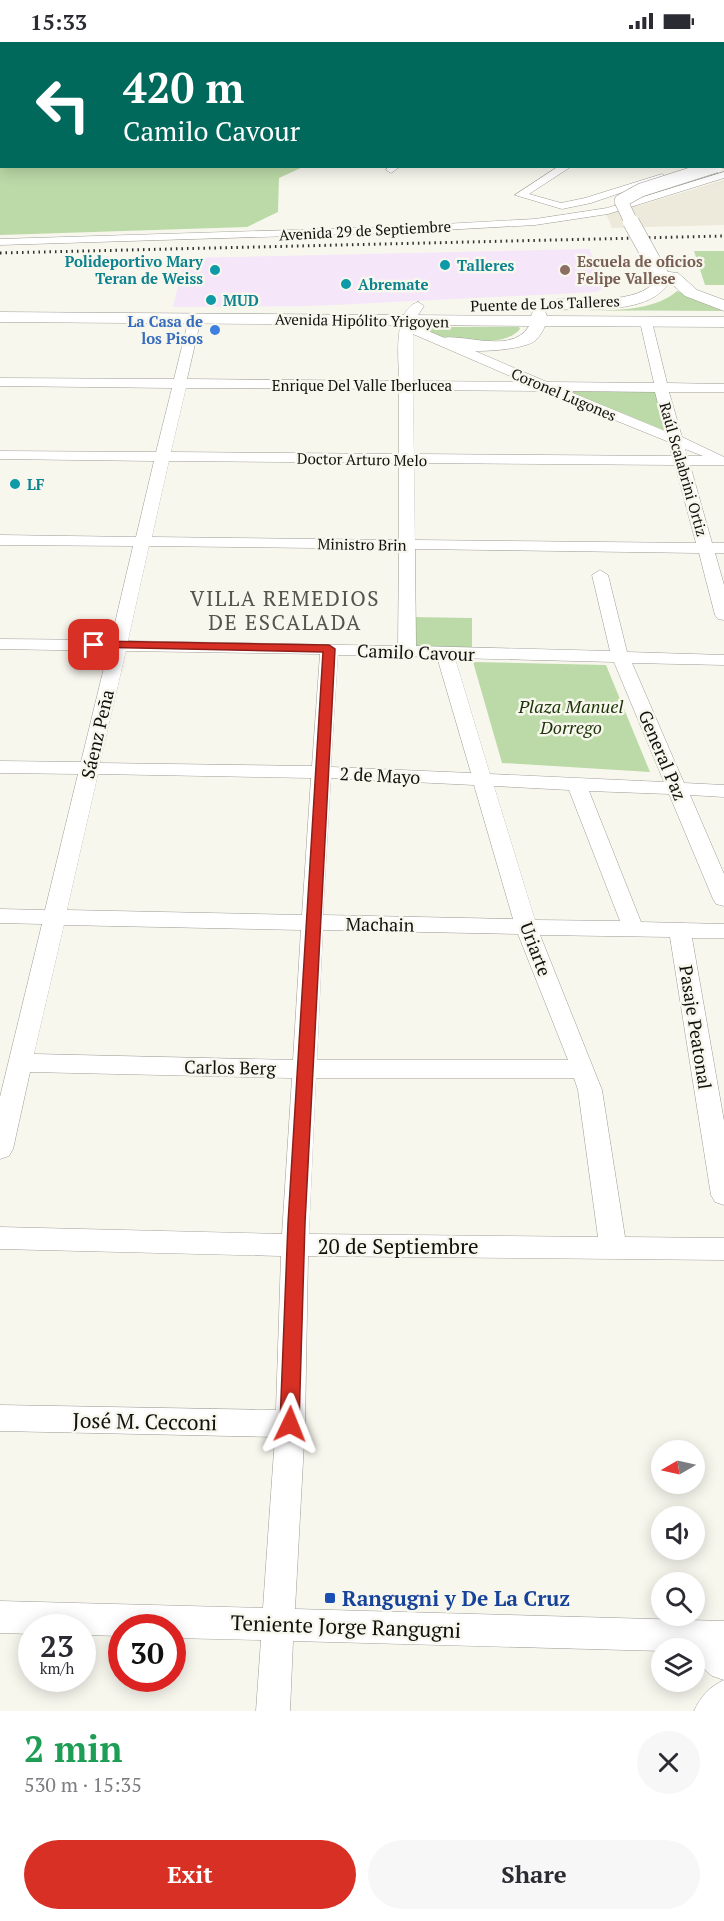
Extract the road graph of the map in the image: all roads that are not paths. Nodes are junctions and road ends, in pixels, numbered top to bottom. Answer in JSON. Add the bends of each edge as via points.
{"nodes":[{"id":1,"x":565,"y":168,"type":"edge"},
{"id":2,"x":663,"y":168,"type":"edge"},
{"id":3,"x":691,"y":168,"type":"edge"},
{"id":4,"x":710,"y":168,"type":"edge"},
{"id":5,"x":724,"y":169,"type":"edge"},
{"id":6,"x":680,"y":172,"type":"junction"},
{"id":7,"x":724,"y":175,"type":"edge"},
{"id":8,"x":587,"y":201,"type":"junction"},
{"id":9,"x":524,"y":205,"type":"junction"},
{"id":10,"x":608,"y":211,"type":"junction"},
{"id":11,"x":535,"y":222,"type":"junction"},
{"id":12,"x":0,"y":241,"type":"edge"},
{"id":13,"x":672,"y":276,"type":"junction"},
{"id":14,"x":0,"y":311,"type":"edge"},
{"id":15,"x":542,"y":311,"type":"junction"},
{"id":16,"x":724,"y":312,"type":"edge"},
{"id":17,"x":0,"y":317,"type":"edge"},
{"id":18,"x":410,"y":317,"type":"junction"},
{"id":19,"x":195,"y":318,"type":"junction"},
{"id":20,"x":646,"y":322,"type":"junction"},
{"id":21,"x":444,"y":342,"type":"junction"},
{"id":22,"x":0,"y":382,"type":"edge"},
{"id":23,"x":180,"y":383,"type":"junction"},
{"id":24,"x":406,"y":386,"type":"junction"},
{"id":25,"x":544,"y":386,"type":"junction"},
{"id":26,"x":661,"y":387,"type":"junction"},
{"id":27,"x":724,"y":387,"type":"edge"},
{"id":28,"x":676,"y":442,"type":"junction"},
{"id":29,"x":0,"y":455,"type":"edge"},
{"id":30,"x":164,"y":456,"type":"junction"},
{"id":31,"x":407,"y":459,"type":"junction"},
{"id":32,"x":724,"y":460,"type":"edge"},
{"id":33,"x":682,"y":461,"type":"junction"},
{"id":34,"x":0,"y":540,"type":"edge"},
{"id":35,"x":144,"y":542,"type":"junction"},
{"id":36,"x":406,"y":544,"type":"junction"},
{"id":37,"x":706,"y":548,"type":"junction"},
{"id":38,"x":724,"y":548,"type":"edge"},
{"id":39,"x":600,"y":575,"type":"dead end"},
{"id":40,"x":724,"y":615,"type":"edge"},
{"id":41,"x":1,"y":645,"type":"edge"},
{"id":42,"x":117,"y":645,"type":"junction"},
{"id":43,"x":329,"y":649,"type":"junction"},
{"id":44,"x":407,"y":652,"type":"junction"},
{"id":45,"x":445,"y":654,"type":"junction"},
{"id":46,"x":621,"y":658,"type":"junction"},
{"id":47,"x":724,"y":660,"type":"edge"},
{"id":48,"x":0,"y":767,"type":"edge"},
{"id":49,"x":90,"y":768,"type":"junction"},
{"id":50,"x":320,"y":772,"type":"junction"},
{"id":51,"x":484,"y":780,"type":"junction"},
{"id":52,"x":578,"y":784,"type":"junction"},
{"id":53,"x":678,"y":789,"type":"junction"},
{"id":54,"x":724,"y":790,"type":"edge"},
{"id":55,"x":724,"y":899,"type":"edge"},
{"id":56,"x":0,"y":916,"type":"edge"},
{"id":57,"x":53,"y":917,"type":"junction"},
{"id":58,"x":312,"y":922,"type":"junction"},
{"id":59,"x":526,"y":926,"type":"junction"},
{"id":60,"x":633,"y":928,"type":"junction"},
{"id":61,"x":680,"y":930,"type":"junction"},
{"id":62,"x":724,"y":931,"type":"edge"},
{"id":63,"x":20,"y":1063,"type":"junction"},
{"id":64,"x":305,"y":1069,"type":"junction"},
{"id":65,"x":583,"y":1069,"type":"junction"},
{"id":66,"x":0,"y":1149,"type":"edge"},
{"id":67,"x":724,"y":1195,"type":"edge"},
{"id":68,"x":0,"y":1238,"type":"edge"},
{"id":69,"x":296,"y":1245,"type":"junction"},
{"id":70,"x":612,"y":1247,"type":"junction"},
{"id":71,"x":724,"y":1249,"type":"edge"},
{"id":72,"x":0,"y":1418,"type":"edge"},
{"id":73,"x":290,"y":1424,"type":"junction"},
{"id":74,"x":0,"y":1617,"type":"edge"},
{"id":75,"x":277,"y":1624,"type":"junction"},
{"id":76,"x":692,"y":1636,"type":"junction"},
{"id":77,"x":724,"y":1637,"type":"edge"},
{"id":78,"x":724,"y":1664,"type":"edge"},
{"id":79,"x":724,"y":1697,"type":"edge"},
{"id":80,"x":273,"y":1711,"type":"edge"},
{"id":81,"x":711,"y":1711,"type":"edge"}],
"edges":[{"from":1,"to":9,"type":"street"},
{"from":2,"to":6,"type":"street"},
{"from":3,"to":6,"type":"street","name":"Avenida 29 de Septiembre"},
{"from":4,"to":15,"type":"main road","name":"Puente de Los Talleres","bridge":true,"via":[[633,193],[621,201],[661,276],[662,286],[657,291],[622,301]]},
{"from":5,"to":13,"type":"main road","via":[[638,196],[631,202]]},
{"from":6,"to":8,"type":"street","name":"Avenida 29 de Septiembre"},
{"from":7,"to":10,"type":"street","name":"Avenida 29 de Septiembre"},
{"from":8,"to":9,"type":"street","name":"Avenida 29 de Septiembre","via":[[560,206]]},
{"from":8,"to":10,"type":"street","via":[[607,205]]},
{"from":9,"to":11,"type":"street","via":[[522,217]]},
{"from":9,"to":12,"type":"street","name":"Avenida 29 de Septiembre","via":[[467,221],[397,226]]},
{"from":10,"to":11,"type":"street","name":"Avenida 29 de Septiembre"},
{"from":11,"to":12,"type":"street","name":"Avenida 29 de Septiembre","via":[[354,232]]},
{"from":13,"to":15,"type":"main road","name":"Puente de Los Talleres","via":[[670,288],[647,301]]},
{"from":13,"to":16,"type":"main road","via":[[691,293]]},
{"from":14,"to":18,"type":"main road","name":"Avenida Hipólito Yrigoyen"},
{"from":15,"to":16,"type":"main road","name":"Avenida Hipólito Yrigoyen"},
{"from":15,"to":18,"type":"main road","name":"Avenida Hipólito Yrigoyen"},
{"from":15,"to":18,"type":"main road","name":"Puente de Los Talleres"},
{"from":15,"to":20,"type":"main road","name":"Avenida Hipólito Yrigoyen"},
{"from":15,"to":21,"type":"main road","via":[[530,337],[502,346]]},
{"from":16,"to":20,"type":"main road","name":"Avenida Hipólito Yrigoyen"},
{"from":17,"to":19,"type":"main road","name":"Avenida Hipólito Yrigoyen"},
{"from":18,"to":19,"type":"main road","name":"Avenida Hipólito Yrigoyen"},
{"from":18,"to":21,"type":"street","name":"Coronel Lugones"},
{"from":18,"to":24,"type":"street"},
{"from":19,"to":23,"type":"street","name":"Sáenz Peña"},
{"from":20,"to":26,"type":"street","name":"Raúl Scalabrini Ortiz"},
{"from":21,"to":25,"type":"street","name":"Coronel Lugones"},
{"from":22,"to":23,"type":"street","name":"Enrique Del Valle Iberlucea"},
{"from":23,"to":24,"type":"street","name":"Enrique Del Valle Iberlucea"},
{"from":23,"to":30,"type":"street","name":"Sáenz Peña"},
{"from":24,"to":25,"type":"street","name":"Enrique Del Valle Iberlucea"},
{"from":24,"to":31,"type":"street"},
{"from":25,"to":26,"type":"street","name":"Enrique Del Valle Iberlucea"},
{"from":25,"to":28,"type":"street","name":"Coronel Lugones"},
{"from":26,"to":27,"type":"street","name":"Enrique Del Valle Iberlucea"},
{"from":26,"to":28,"type":"street","name":"Raúl Scalabrini Ortiz"},
{"from":28,"to":32,"type":"street","name":"Coronel Lugones"},
{"from":28,"to":33,"type":"street","name":"Raúl Scalabrini Ortiz"},
{"from":29,"to":30,"type":"street","name":"Doctor Arturo Melo"},
{"from":30,"to":31,"type":"street","name":"Doctor Arturo Melo"},
{"from":30,"to":35,"type":"street","name":"Sáenz Peña"},
{"from":31,"to":33,"type":"street","name":"Doctor Arturo Melo"},
{"from":31,"to":36,"type":"street"},
{"from":32,"to":33,"type":"street","name":"Doctor Arturo Melo"},
{"from":33,"to":37,"type":"street","name":"Raúl Scalabrini Ortiz"},
{"from":34,"to":35,"type":"street","name":"Ministro Brin"},
{"from":35,"to":36,"type":"street","name":"Ministro Brin"},
{"from":35,"to":42,"type":"street","name":"Sáenz Peña"},
{"from":36,"to":37,"type":"street","name":"Ministro Brin"},
{"from":36,"to":44,"type":"street"},
{"from":37,"to":38,"type":"street","name":"Ministro Brin"},
{"from":37,"to":40,"type":"street","name":"Raúl Scalabrini Ortiz"},
{"from":39,"to":46,"type":"street","name":"General Paz"},
{"from":41,"to":42,"type":"street","name":"Camilo Cavour"},
{"from":42,"to":43,"type":"street","name":"Camilo Cavour"},
{"from":42,"to":49,"type":"street","name":"Sáenz Peña"},
{"from":43,"to":44,"type":"street","name":"Camilo Cavour"},
{"from":43,"to":50,"type":"street"},
{"from":44,"to":45,"type":"street","name":"Camilo Cavour"},
{"from":45,"to":46,"type":"street","name":"Camilo Cavour"},
{"from":45,"to":51,"type":"street","name":"Uriarte"},
{"from":46,"to":47,"type":"street","name":"Camilo Cavour"},
{"from":46,"to":53,"type":"street","name":"General Paz"},
{"from":48,"to":49,"type":"street","name":"2 de Mayo"},
{"from":49,"to":50,"type":"street","name":"2 de Mayo"},
{"from":49,"to":57,"type":"street","name":"Sáenz Peña"},
{"from":50,"to":51,"type":"street","name":"2 de Mayo"},
{"from":50,"to":58,"type":"street"},
{"from":51,"to":52,"type":"street","name":"2 de Mayo"},
{"from":51,"to":59,"type":"street","name":"Uriarte"},
{"from":52,"to":53,"type":"street","name":"2 de Mayo"},
{"from":52,"to":60,"type":"street"},
{"from":53,"to":54,"type":"street","name":"2 de Mayo"},
{"from":53,"to":55,"type":"street","name":"General Paz"},
{"from":56,"to":57,"type":"street","name":"Machain"},
{"from":57,"to":58,"type":"street","name":"Machain"},
{"from":57,"to":63,"type":"street","name":"Sáenz Peña"},
{"from":58,"to":59,"type":"street","name":"Machain"},
{"from":58,"to":64,"type":"street"},
{"from":59,"to":60,"type":"street","name":"Machain"},
{"from":59,"to":65,"type":"street","name":"Uriarte"},
{"from":60,"to":61,"type":"street","name":"Machain"},
{"from":61,"to":62,"type":"street","name":"Machain"},
{"from":61,"to":67,"type":"street","name":"Pasaje Peatonal"},
{"from":63,"to":64,"type":"street","name":"Carlos Berg"},
{"from":63,"to":66,"type":"street","name":"Sáenz Peña"},
{"from":64,"to":65,"type":"street","name":"Carlos Berg"},
{"from":64,"to":69,"type":"street"},
{"from":65,"to":70,"type":"street","name":"Uriarte","via":[[590,1090]]},
{"from":68,"to":69,"type":"street","name":"20 de Septiembre"},
{"from":69,"to":70,"type":"street","name":"20 de Septiembre"},
{"from":69,"to":73,"type":"street"},
{"from":70,"to":71,"type":"street","name":"20 de Septiembre"},
{"from":72,"to":73,"type":"street","name":"José M. Cecconi"},
{"from":73,"to":75,"type":"street"},
{"from":74,"to":75,"type":"street","name":"Teniente Jorge Rangugni"},
{"from":75,"to":76,"type":"street","name":"Teniente Jorge Rangugni"},
{"from":75,"to":80,"type":"street"},
{"from":76,"to":77,"type":"street","name":"Teniente Jorge Rangugni"},
{"from":76,"to":78,"type":"street"},
{"from":79,"to":81,"type":"street"}]}
